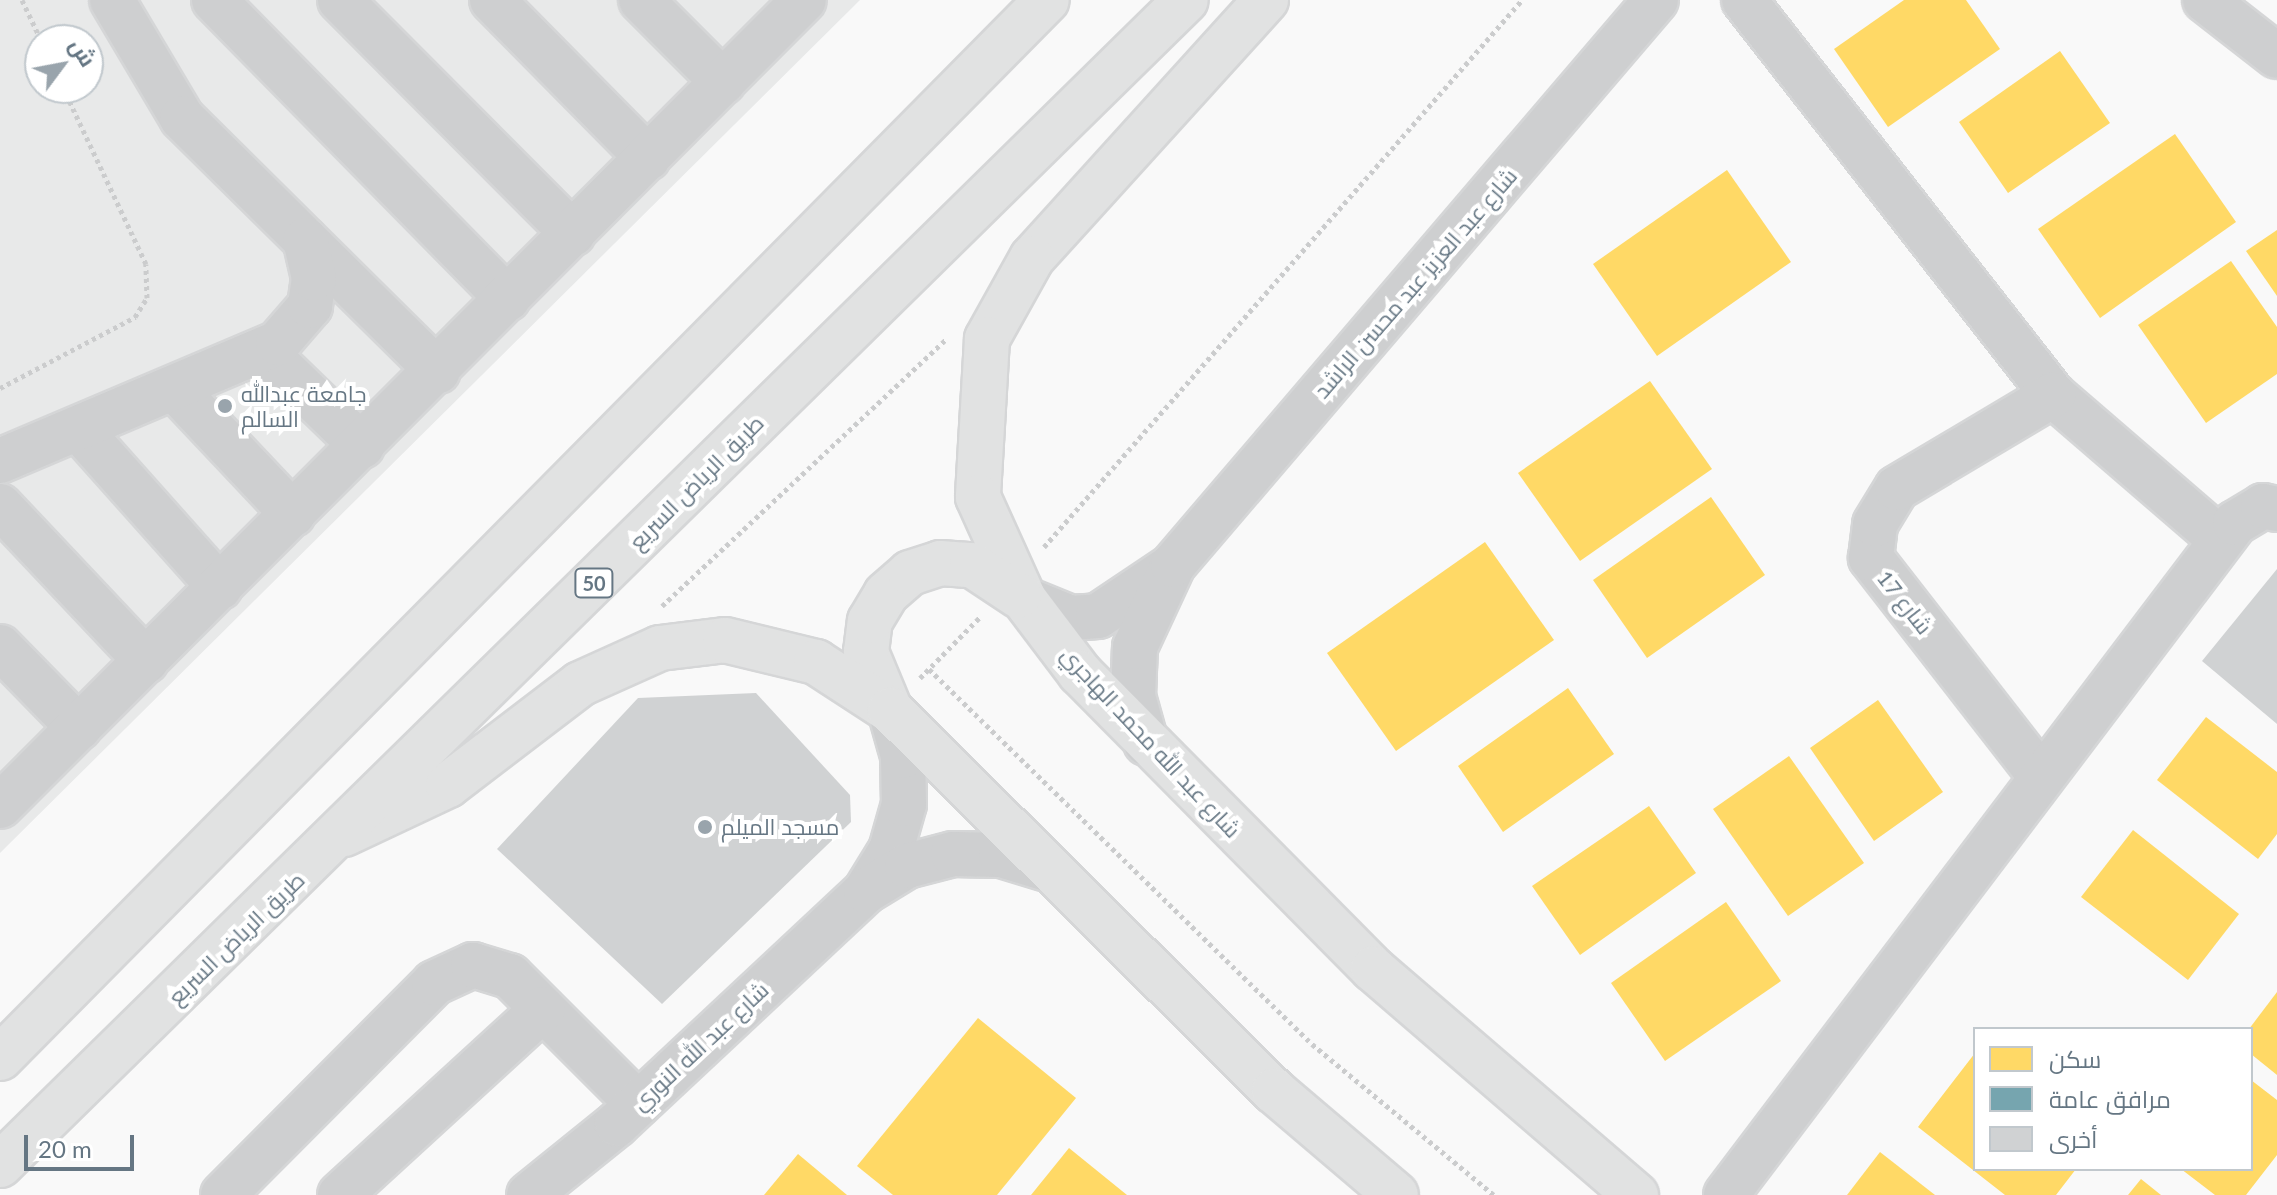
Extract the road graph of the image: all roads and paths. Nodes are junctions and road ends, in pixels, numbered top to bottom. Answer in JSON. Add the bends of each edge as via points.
{"nodes":[{"id":1,"x":22,"y":0,"type":"edge"},
{"id":2,"x":112,"y":0,"type":"edge"},
{"id":3,"x":214,"y":0,"type":"edge"},
{"id":4,"x":340,"y":0,"type":"edge"},
{"id":5,"x":492,"y":0,"type":"edge"},
{"id":6,"x":641,"y":0,"type":"edge"},
{"id":7,"x":1047,"y":0,"type":"edge"},
{"id":8,"x":1186,"y":0,"type":"edge"},
{"id":9,"x":1266,"y":0,"type":"edge"},
{"id":10,"x":1522,"y":0,"type":"edge"},
{"id":11,"x":1656,"y":0,"type":"edge"},
{"id":12,"x":1744,"y":0,"type":"edge"},
{"id":13,"x":2205,"y":0,"type":"edge"},
{"id":14,"x":791,"y":5,"type":"edge"},
{"id":15,"x":1018,"y":18,"type":"edge"},
{"id":16,"x":33,"y":24,"type":"edge"},
{"id":17,"x":2277,"y":56,"type":"edge"},
{"id":18,"x":723,"y":82,"type":"junction"},
{"id":19,"x":71,"y":104,"type":"edge"},
{"id":20,"x":648,"y":158,"type":"junction"},
{"id":21,"x":573,"y":234,"type":"junction"},
{"id":22,"x":305,"y":240,"type":"junction"},
{"id":23,"x":508,"y":299,"type":"junction"},
{"id":24,"x":951,"y":335,"type":"dead end"},
{"id":25,"x":263,"y":350,"type":"junction"},
{"id":26,"x":438,"y":371,"type":"junction"},
{"id":27,"x":0,"y":388,"type":"edge"},
{"id":28,"x":175,"y":389,"type":"junction"},
{"id":29,"x":2053,"y":395,"type":"junction"},
{"id":30,"x":79,"y":429,"type":"junction"},
{"id":31,"x":362,"y":446,"type":"junction"},
{"id":32,"x":0,"y":461,"type":"edge"},
{"id":33,"x":0,"y":506,"type":"edge"},
{"id":34,"x":2277,"y":509,"type":"edge"},
{"id":35,"x":293,"y":514,"type":"junction"},
{"id":36,"x":2221,"y":540,"type":"junction"},
{"id":37,"x":1173,"y":565,"type":"junction"},
{"id":38,"x":220,"y":587,"type":"junction"},
{"id":39,"x":1015,"y":590,"type":"junction"},
{"id":40,"x":649,"y":618,"type":"dead end"},
{"id":41,"x":0,"y":647,"type":"edge"},
{"id":42,"x":146,"y":661,"type":"junction"},
{"id":43,"x":929,"y":669,"type":"junction"},
{"id":44,"x":890,"y":710,"type":"junction"},
{"id":45,"x":79,"y":728,"type":"junction"},
{"id":46,"x":1146,"y":743,"type":"junction"},
{"id":47,"x":2039,"y":774,"type":"junction"},
{"id":48,"x":2,"y":800,"type":"edge"},
{"id":49,"x":344,"y":834,"type":"junction"},
{"id":50,"x":197,"y":859,"type":"junction"},
{"id":51,"x":1047,"y":869,"type":"junction"},
{"id":52,"x":866,"y":891,"type":"junction"},
{"id":53,"x":543,"y":1009,"type":"junction"},
{"id":54,"x":0,"y":1017,"type":"edge"},
{"id":55,"x":0,"y":1058,"type":"edge"},
{"id":56,"x":638,"y":1104,"type":"junction"},
{"id":57,"x":0,"y":1165,"type":"edge"},
{"id":58,"x":223,"y":1195,"type":"edge"},
{"id":59,"x":340,"y":1195,"type":"edge"},
{"id":60,"x":529,"y":1195,"type":"edge"},
{"id":61,"x":1396,"y":1195,"type":"edge"},
{"id":62,"x":1494,"y":1195,"type":"edge"},
{"id":63,"x":1636,"y":1195,"type":"edge"},
{"id":64,"x":1726,"y":1195,"type":"edge"}],
"edges":[{"from":1,"to":16,"type":"path"},
{"from":2,"to":22,"type":"street","via":[[182,118]]},
{"from":3,"to":23,"type":"street"},
{"from":4,"to":21,"type":"street"},
{"from":5,"to":20,"type":"street"},
{"from":6,"to":18,"type":"street"},
{"from":7,"to":15,"type":"main road"},
{"from":8,"to":49,"type":"main road","name":"طريق الرياض السريع","number":"50"},
{"from":9,"to":39,"type":"main road","name":"شارع عبد الله محمد الهاجري","via":[[1032,258],[987,339],[978,497]]},
{"from":10,"to":39,"type":"path"},
{"from":11,"to":37,"type":"street","name":"شارع عبد العزيز عبد محسن الراشد"},
{"from":12,"to":29,"type":"street"},
{"from":13,"to":17,"type":"street"},
{"from":14,"to":18,"type":"street"},
{"from":15,"to":50,"type":"main road"},
{"from":18,"to":20,"type":"street"},
{"from":19,"to":27,"type":"path","via":[[146,264],[147,298],[135,317]]},
{"from":20,"to":21,"type":"street"},
{"from":21,"to":23,"type":"street"},
{"from":22,"to":25,"type":"street","via":[[314,278],[310,306]]},
{"from":22,"to":26,"type":"street"},
{"from":23,"to":26,"type":"street"},
{"from":24,"to":40,"type":"path"},
{"from":25,"to":28,"type":"street"},
{"from":25,"to":31,"type":"street"},
{"from":26,"to":31,"type":"street"},
{"from":28,"to":30,"type":"street"},
{"from":28,"to":35,"type":"street"},
{"from":29,"to":36,"type":"street"},
{"from":29,"to":47,"type":"street","name":"شارع 17","via":[[1897,488],[1875,524],[1871,558]]},
{"from":30,"to":32,"type":"street"},
{"from":30,"to":38,"type":"street"},
{"from":31,"to":35,"type":"street"},
{"from":33,"to":42,"type":"street"},
{"from":34,"to":36,"type":"street","via":[[2247,511]]},
{"from":35,"to":38,"type":"street"},
{"from":36,"to":47,"type":"street"},
{"from":37,"to":39,"type":"street","name":"شارع عبد العزيز عبد محسن الراشد","via":[[1098,616],[1071,618]]},
{"from":37,"to":46,"type":"street","name":"شارع عبد العزيز عبد محسن الراشد","via":[[1135,647],[1133,696]]},
{"from":38,"to":42,"type":"street"},
{"from":39,"to":43,"type":"path"},
{"from":39,"to":44,"type":"main road","via":[[972,565],[940,563],[910,573],[886,594],[870,621],[866,652]]},
{"from":39,"to":46,"type":"main road","name":"شارع عبد الله محمد الهاجري"},
{"from":41,"to":45,"type":"street"},
{"from":42,"to":45,"type":"street"},
{"from":43,"to":44,"type":"path"},
{"from":43,"to":62,"type":"path","via":[[1312,1044]]},
{"from":44,"to":49,"type":"main road","via":[[816,662],[725,640],[660,648],[580,684],[448,785]]},
{"from":44,"to":51,"type":"main road"},
{"from":44,"to":52,"type":"street","name":"شارع عبد الله النوري","via":[[903,756],[904,804],[891,850]]},
{"from":45,"to":48,"type":"street"},
{"from":46,"to":63,"type":"main road","name":"شارع عبد الله محمد الهاجري","via":[[1373,969]]},
{"from":47,"to":64,"type":"street"},
{"from":49,"to":57,"type":"main road","name":"طريق الرياض السريع","number":"50"},
{"from":50,"to":54,"type":"main road"},
{"from":50,"to":55,"type":"main road"},
{"from":51,"to":52,"type":"street","name":"شارع عبد الله النوري","via":[[1001,855],[953,854],[907,866]]},
{"from":51,"to":61,"type":"main road","via":[[1274,1091]]},
{"from":52,"to":56,"type":"street","name":"شارع عبد الله النوري"},
{"from":53,"to":56,"type":"street"},
{"from":53,"to":58,"type":"street","via":[[490,966],[453,970]]},
{"from":53,"to":59,"type":"street"},
{"from":56,"to":60,"type":"street","name":"شارع عبد الله النوري"}]}
